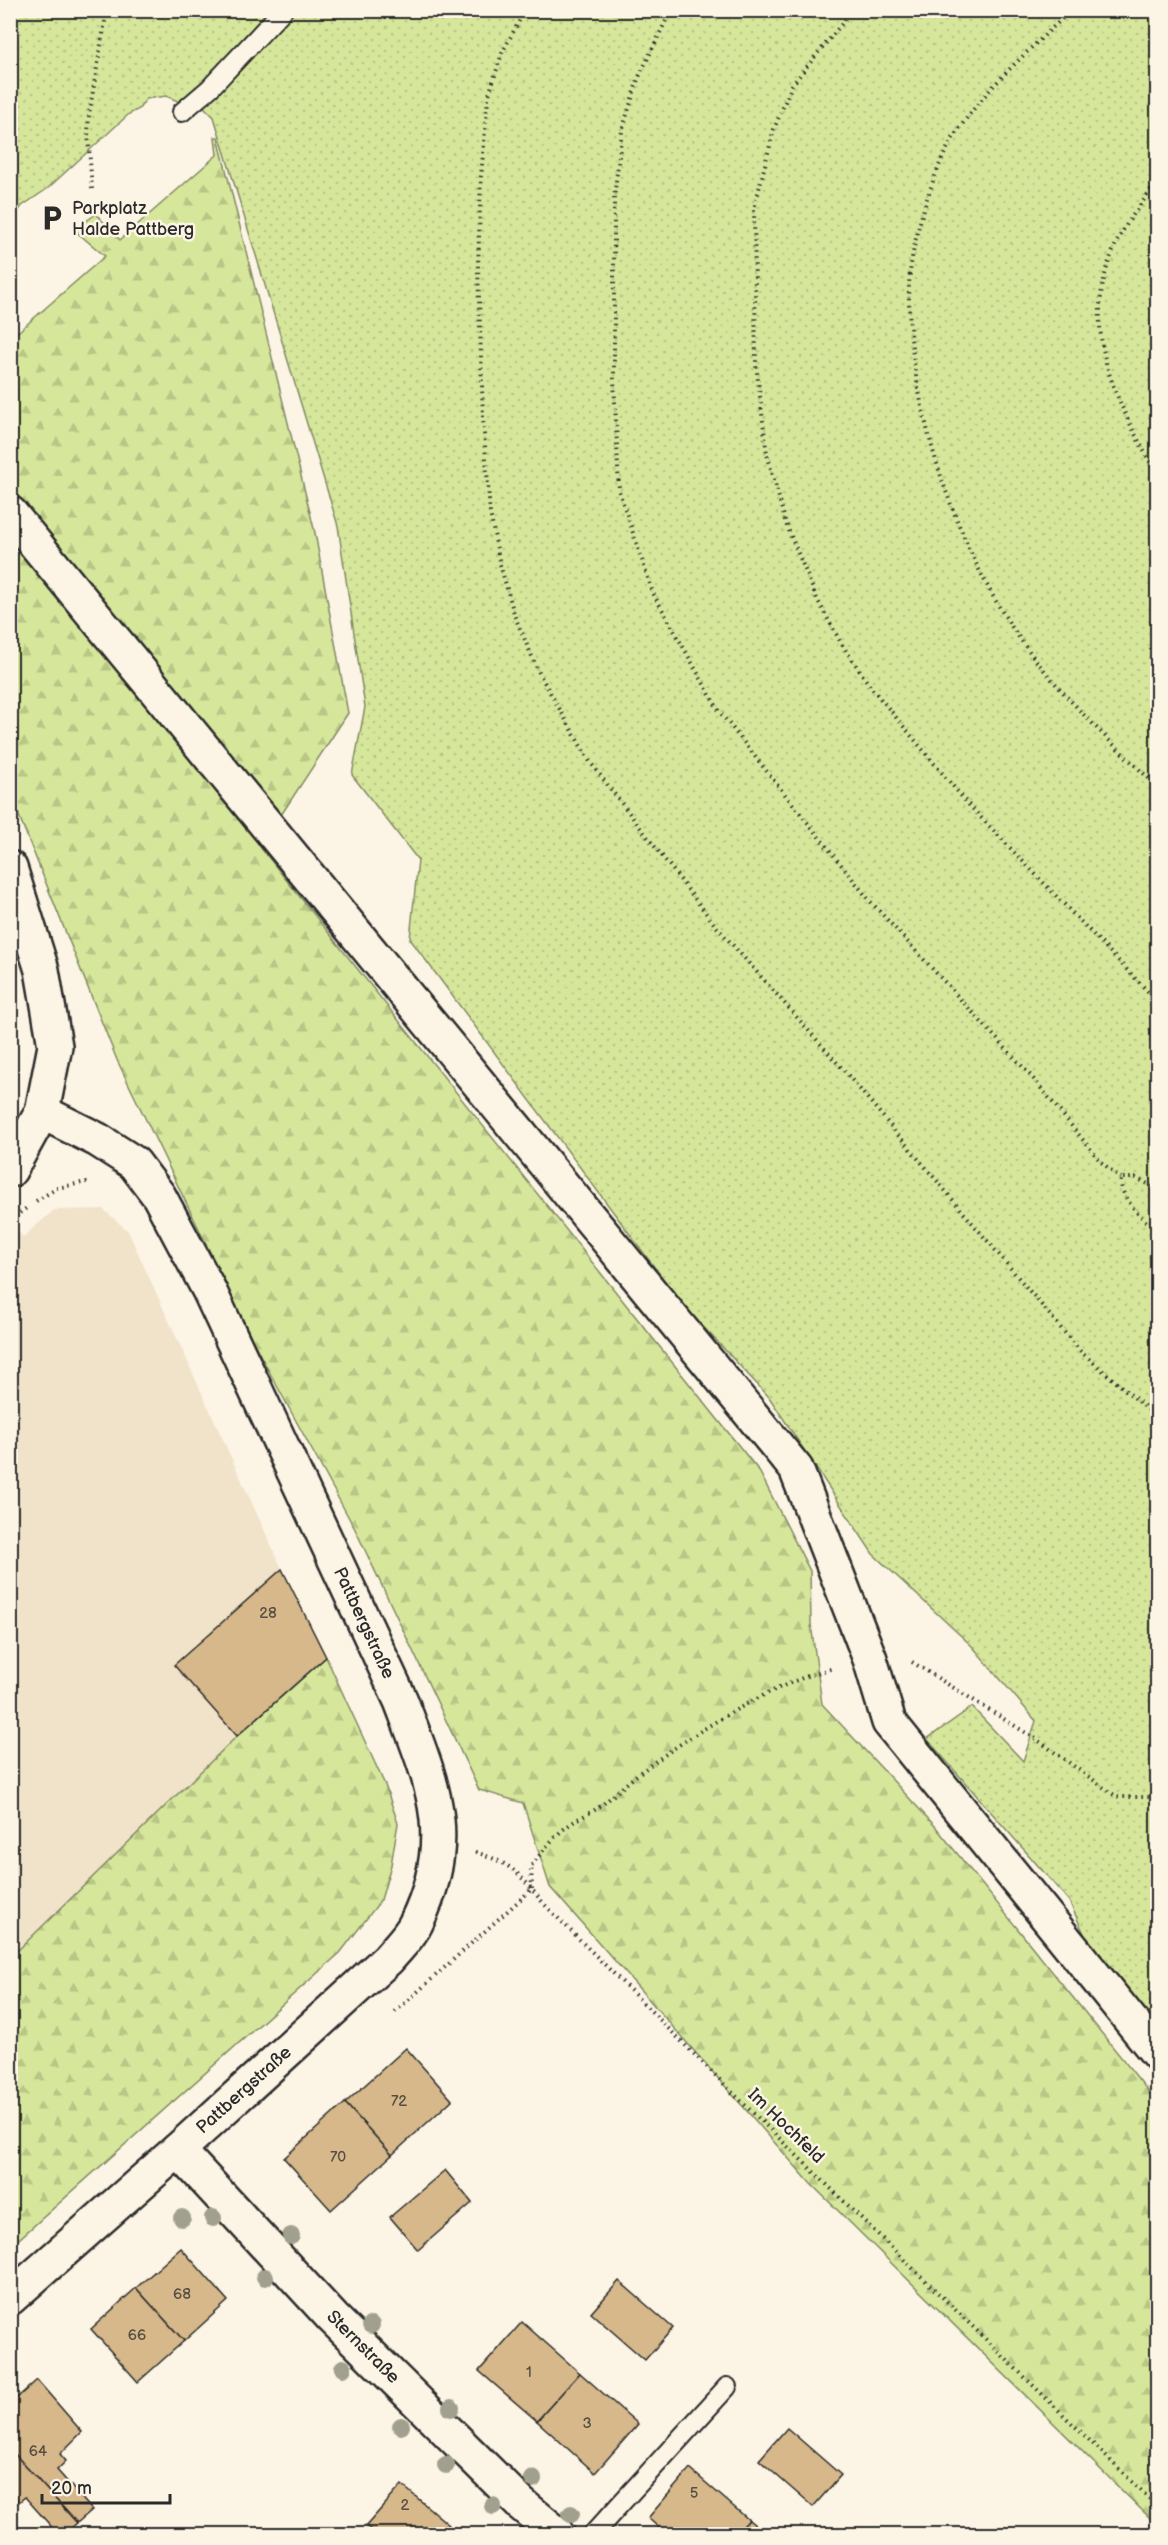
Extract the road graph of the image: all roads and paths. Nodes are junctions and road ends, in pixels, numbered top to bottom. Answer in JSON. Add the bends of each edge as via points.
{"nodes":[{"id":1,"x":107,"y":10,"type":"edge"},
{"id":2,"x":283,"y":10,"type":"edge"},
{"id":3,"x":525,"y":10,"type":"edge"},
{"id":4,"x":671,"y":10,"type":"edge"},
{"id":5,"x":853,"y":10,"type":"edge"},
{"id":6,"x":1071,"y":10,"type":"edge"},
{"id":7,"x":182,"y":112,"type":"dead end"},
{"id":8,"x":1158,"y":180,"type":"edge"},
{"id":9,"x":93,"y":189,"type":"dead end"},
{"id":10,"x":1158,"y":477,"type":"edge"},
{"id":11,"x":10,"y":513,"type":"edge"},
{"id":12,"x":1158,"y":787,"type":"edge"},
{"id":13,"x":10,"y":868,"type":"edge"},
{"id":14,"x":1158,"y":1002,"type":"edge"},
{"id":15,"x":42,"y":1112,"type":"junction"},
{"id":16,"x":10,"y":1170,"type":"edge"},
{"id":17,"x":1121,"y":1178,"type":"junction"},
{"id":18,"x":1158,"y":1189,"type":"edge"},
{"id":19,"x":1158,"y":1233,"type":"edge"},
{"id":20,"x":1158,"y":1418,"type":"edge"},
{"id":21,"x":870,"y":1659,"type":"junction"},
{"id":22,"x":1158,"y":1797,"type":"edge"},
{"id":23,"x":532,"y":1889,"type":"junction"},
{"id":24,"x":395,"y":2012,"type":"dead end"},
{"id":25,"x":1158,"y":2054,"type":"edge"},
{"id":26,"x":178,"y":2150,"type":"junction"},
{"id":27,"x":10,"y":2298,"type":"edge"},
{"id":28,"x":727,"y":2387,"type":"dead end"},
{"id":29,"x":1158,"y":2507,"type":"edge"},
{"id":30,"x":557,"y":2535,"type":"edge"},
{"id":31,"x":593,"y":2535,"type":"edge"}],
"edges":[{"from":1,"to":9,"type":"path","via":[[88,133]]},
{"from":2,"to":7,"type":"lane","via":[[210,88]]},
{"from":3,"to":20,"type":"path","via":[[502,53],[488,98],[478,267],[490,513],[515,617],[540,675],[590,762],[716,925],[1081,1352]]},
{"from":4,"to":17,"type":"path","via":[[638,79],[622,131],[614,198],[619,491],[653,593],[719,711],[870,901],[1032,1077],[1101,1162]]},
{"from":5,"to":14,"type":"path","via":[[792,85],[774,129],[754,209],[756,364],[768,454],[786,524],[818,599],[870,686],[967,803]]},
{"from":6,"to":12,"type":"path","via":[[974,109],[949,146],[927,198],[915,249],[909,287],[910,327],[920,398],[937,458],[989,591],[1017,634],[1080,713]]},
{"from":8,"to":10,"type":"path","via":[[1115,245],[1103,281],[1098,321],[1109,374]]},
{"from":11,"to":21,"type":"street","via":[[796,1469]]},
{"from":13,"to":15,"type":"street","via":[[42,970],[55,1047]]},
{"from":15,"to":16,"type":"street"},
{"from":15,"to":26,"type":"street","name":"Pattbergstraße","via":[[134,1163],[159,1196],[209,1290],[401,1701],[425,1765],[438,1816],[439,1848],[433,1880],[416,1925],[388,1959]]},
{"from":17,"to":18,"type":"path","via":[[1136,1178]]},
{"from":17,"to":19,"type":"path","via":[[1126,1197]]},
{"from":21,"to":22,"type":"path","via":[[915,1662],[1036,1739],[1117,1797]]},
{"from":21,"to":23,"type":"path","via":[[818,1672],[756,1701],[644,1769],[550,1842],[531,1866]]},
{"from":21,"to":25,"type":"street","via":[[889,1722]]},
{"from":23,"to":24,"type":"path"},
{"from":23,"to":29,"type":"path","name":"Im Hochfeld","via":[[745,2105]]},
{"from":26,"to":27,"type":"street","name":"Pattbergstraße"},
{"from":26,"to":30,"type":"street","name":"Sternstraße","via":[[333,2318]]},
{"from":28,"to":31,"type":"lane"}]}
